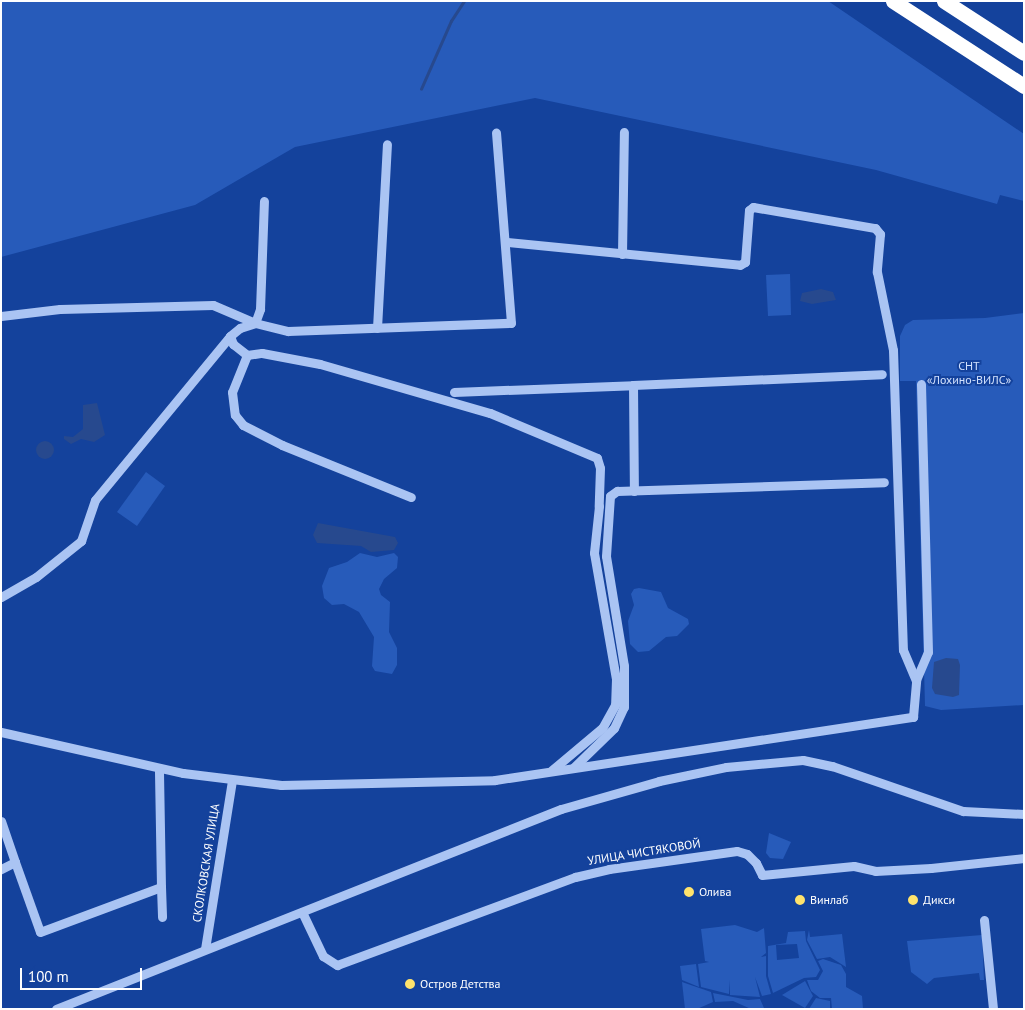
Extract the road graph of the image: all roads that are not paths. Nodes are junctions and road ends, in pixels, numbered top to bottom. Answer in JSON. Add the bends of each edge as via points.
{"nodes":[{"id":1,"x":893,"y":1,"type":"edge"},
{"id":2,"x":944,"y":1,"type":"edge"},
{"id":3,"x":1024,"y":53,"type":"edge"},
{"id":4,"x":1024,"y":86,"type":"edge"},
{"id":5,"x":624,"y":132,"type":"dead end"},
{"id":6,"x":496,"y":133,"type":"dead end"},
{"id":7,"x":387,"y":144,"type":"dead end"},
{"id":8,"x":264,"y":201,"type":"dead end"},
{"id":9,"x":507,"y":242,"type":"junction"},
{"id":10,"x":622,"y":254,"type":"junction"},
{"id":11,"x":1,"y":316,"type":"edge"},
{"id":12,"x":256,"y":323,"type":"junction"},
{"id":13,"x":378,"y":328,"type":"junction"},
{"id":14,"x":230,"y":336,"type":"junction"},
{"id":15,"x":247,"y":355,"type":"junction"},
{"id":16,"x":882,"y":374,"type":"dead end"},
{"id":17,"x":921,"y":384,"type":"dead end"},
{"id":18,"x":633,"y":386,"type":"junction"},
{"id":19,"x":454,"y":392,"type":"dead end"},
{"id":20,"x":884,"y":482,"type":"dead end"},
{"id":21,"x":634,"y":491,"type":"junction"},
{"id":22,"x":411,"y":496,"type":"dead end"},
{"id":23,"x":1,"y":598,"type":"edge"},
{"id":24,"x":916,"y":680,"type":"junction"},
{"id":25,"x":1,"y":732,"type":"edge"},
{"id":26,"x":159,"y":768,"type":"junction"},
{"id":27,"x":573,"y":768,"type":"junction"},
{"id":28,"x":550,"y":772,"type":"junction"},
{"id":29,"x":232,"y":781,"type":"junction"},
{"id":30,"x":1024,"y":814,"type":"edge"},
{"id":31,"x":1,"y":821,"type":"edge"},
{"id":32,"x":1024,"y":858,"type":"edge"},
{"id":33,"x":15,"y":862,"type":"junction"},
{"id":34,"x":1,"y":869,"type":"edge"},
{"id":35,"x":161,"y":887,"type":"junction"},
{"id":36,"x":302,"y":912,"type":"junction"},
{"id":37,"x":162,"y":917,"type":"dead end"},
{"id":38,"x":984,"y":920,"type":"dead end"},
{"id":39,"x":205,"y":949,"type":"junction"},
{"id":40,"x":56,"y":1009,"type":"edge"},
{"id":41,"x":993,"y":1009,"type":"edge"}],
"edges":[{"from":1,"to":4,"type":"highway"},
{"from":2,"to":3,"type":"highway"},
{"from":5,"to":10,"type":"street"},
{"from":6,"to":9,"type":"street"},
{"from":7,"to":13,"type":"street"},
{"from":8,"to":12,"type":"street","via":[[260,309]]},
{"from":9,"to":10,"type":"street"},
{"from":9,"to":13,"type":"street","via":[[511,323]]},
{"from":10,"to":24,"type":"street","via":[[740,265],[745,262],[748,210],[753,207],[875,228],[880,234],[877,272],[893,350],[903,650]]},
{"from":11,"to":12,"type":"street","via":[[60,310],[213,305]]},
{"from":12,"to":13,"type":"street","via":[[288,331]]},
{"from":12,"to":14,"type":"street"},
{"from":14,"to":15,"type":"street","via":[[233,344]]},
{"from":14,"to":23,"type":"street","via":[[95,500],[81,540],[36,577]]},
{"from":15,"to":22,"type":"street","via":[[232,392],[234,415],[243,425],[282,445]]},
{"from":15,"to":28,"type":"street","via":[[262,353],[372,378],[490,413],[597,458],[600,468],[599,506],[594,552],[616,679],[615,705],[602,728]]},
{"from":16,"to":18,"type":"street"},
{"from":17,"to":24,"type":"street","via":[[928,652]]},
{"from":18,"to":19,"type":"street"},
{"from":18,"to":21,"type":"street"},
{"from":20,"to":21,"type":"street"},
{"from":21,"to":27,"type":"street","via":[[616,491],[610,496],[606,556],[624,666],[624,707],[614,728]]},
{"from":24,"to":27,"type":"street","via":[[913,716]]},
{"from":25,"to":26,"type":"street"},
{"from":26,"to":29,"type":"street"},
{"from":26,"to":35,"type":"street"},
{"from":27,"to":28,"type":"street"},
{"from":28,"to":29,"type":"street","via":[[495,780],[281,785]]},
{"from":29,"to":39,"type":"street","name":"СКОЛКОВСКАЯ УЛИЦА"},
{"from":30,"to":36,"type":"street","via":[[963,811],[832,766],[803,760],[726,767],[659,781],[561,809]]},
{"from":31,"to":33,"type":"street"},
{"from":32,"to":36,"type":"street","name":"УЛИЦА ЧИСТЯКОВОЙ","via":[[931,868],[875,871],[854,866],[762,875],[747,854],[737,851],[609,869],[575,877],[337,965],[323,956]]},
{"from":33,"to":34,"type":"street"},
{"from":33,"to":35,"type":"street","via":[[40,932]]},
{"from":35,"to":37,"type":"street"},
{"from":36,"to":39,"type":"street"},
{"from":38,"to":41,"type":"street"},
{"from":39,"to":40,"type":"street"}]}
